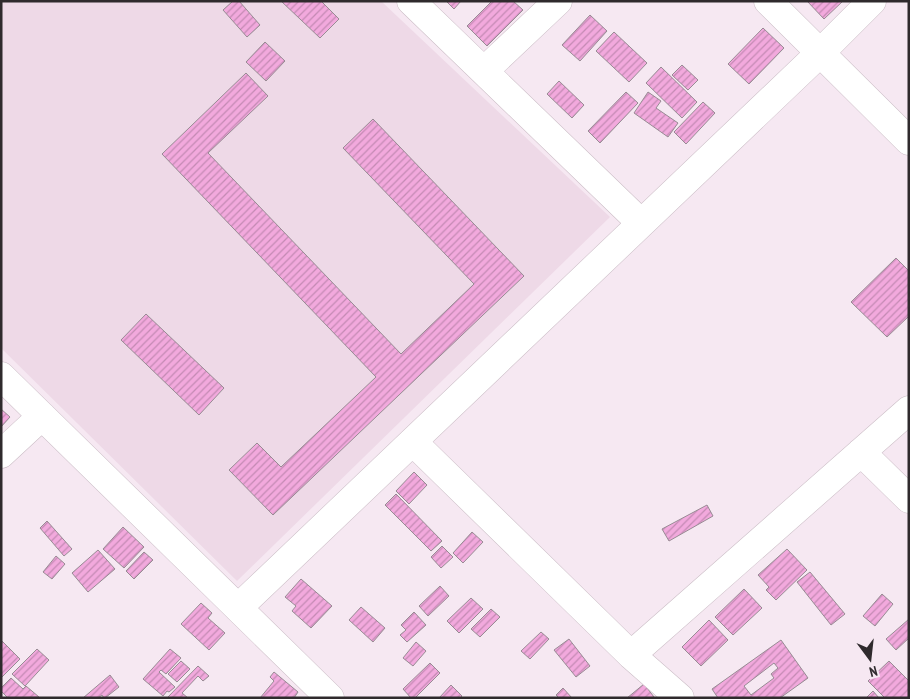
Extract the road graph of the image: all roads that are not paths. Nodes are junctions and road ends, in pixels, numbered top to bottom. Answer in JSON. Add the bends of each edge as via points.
{"nodes":[{"id":1,"x":412,"y":1,"type":"edge"},
{"id":2,"x":558,"y":1,"type":"edge"},
{"id":3,"x":768,"y":1,"type":"edge"},
{"id":4,"x":872,"y":1,"type":"edge"},
{"id":5,"x":820,"y":53,"type":"junction"},
{"id":6,"x":484,"y":71,"type":"junction"},
{"id":7,"x":909,"y":141,"type":"edge"},
{"id":8,"x":641,"y":223,"type":"junction"},
{"id":9,"x":1,"y":376,"type":"edge"},
{"id":10,"x":909,"y":410,"type":"edge"},
{"id":11,"x":42,"y":416,"type":"junction"},
{"id":12,"x":413,"y":442,"type":"junction"},
{"id":13,"x":861,"y":452,"type":"junction"},
{"id":14,"x":1,"y":454,"type":"edge"},
{"id":15,"x":909,"y":499,"type":"edge"},
{"id":16,"x":238,"y":608,"type":"junction"},
{"id":17,"x":631,"y":655,"type":"junction"},
{"id":18,"x":330,"y":698,"type":"edge"},
{"id":19,"x":680,"y":698,"type":"edge"}],
"edges":[{"from":1,"to":6,"type":"street"},
{"from":2,"to":6,"type":"street"},
{"from":3,"to":5,"type":"street"},
{"from":4,"to":5,"type":"street"},
{"from":5,"to":7,"type":"street"},
{"from":5,"to":8,"type":"street"},
{"from":6,"to":8,"type":"street"},
{"from":8,"to":12,"type":"street"},
{"from":9,"to":11,"type":"street"},
{"from":10,"to":13,"type":"street"},
{"from":11,"to":14,"type":"street"},
{"from":11,"to":16,"type":"street"},
{"from":12,"to":16,"type":"street"},
{"from":12,"to":17,"type":"street"},
{"from":13,"to":15,"type":"street"},
{"from":13,"to":17,"type":"street"},
{"from":16,"to":18,"type":"street"},
{"from":17,"to":19,"type":"street"}]}
